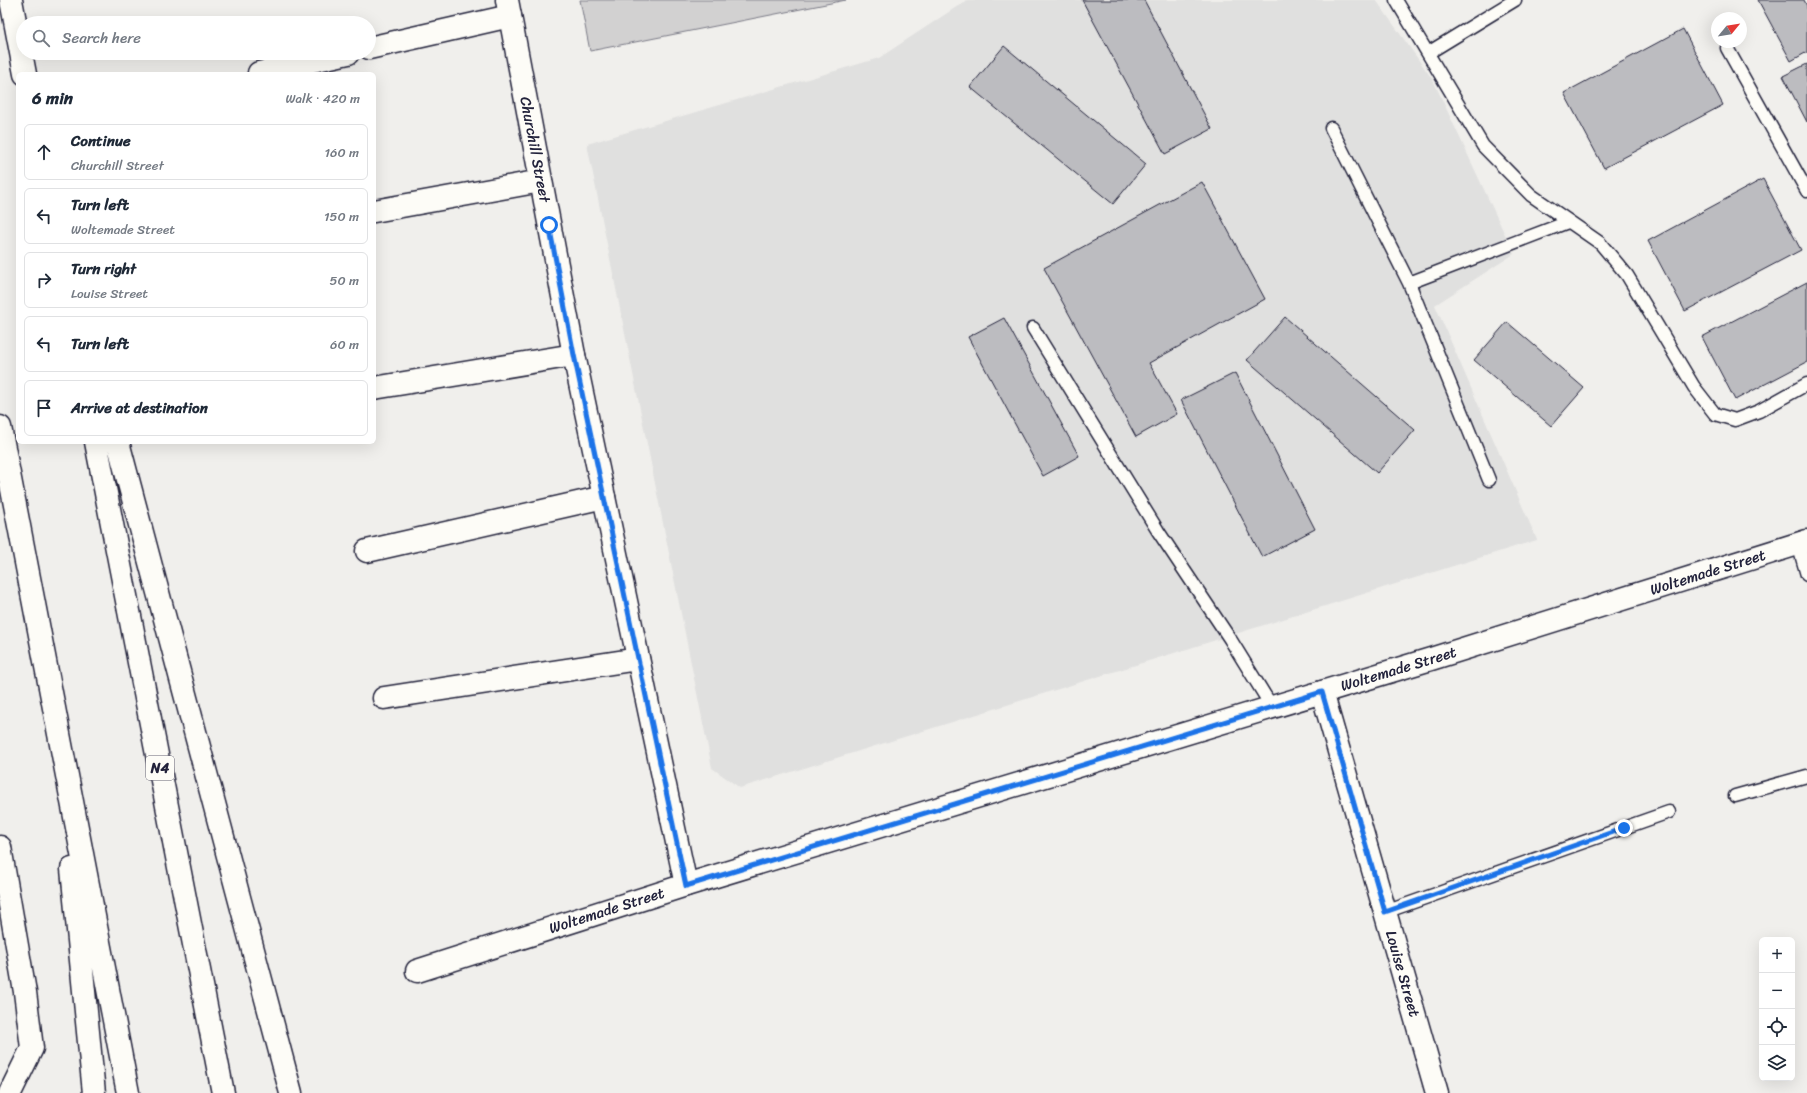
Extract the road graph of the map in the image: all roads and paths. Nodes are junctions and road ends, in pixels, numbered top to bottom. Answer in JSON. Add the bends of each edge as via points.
{"nodes":[{"id":1,"x":11,"y":0,"type":"edge"},
{"id":2,"x":1396,"y":0,"type":"edge"},
{"id":3,"x":1515,"y":0,"type":"edge"},
{"id":4,"x":508,"y":8,"type":"edge"},
{"id":5,"x":16,"y":26,"type":"edge"},
{"id":6,"x":376,"y":46,"type":"edge"},
{"id":7,"x":1727,"y":48,"type":"dead end"},
{"id":8,"x":1428,"y":53,"type":"junction"},
{"id":9,"x":22,"y":60,"type":"edge"},
{"id":10,"x":317,"y":60,"type":"edge"},
{"id":11,"x":25,"y":72,"type":"edge"},
{"id":12,"x":263,"y":72,"type":"edge"},
{"id":13,"x":1332,"y":128,"type":"dead end"},
{"id":14,"x":541,"y":181,"type":"junction"},
{"id":15,"x":1807,"y":191,"type":"edge"},
{"id":16,"x":376,"y":211,"type":"edge"},
{"id":17,"x":1568,"y":222,"type":"junction"},
{"id":18,"x":1409,"y":283,"type":"junction"},
{"id":19,"x":1033,"y":328,"type":"dead end"},
{"id":20,"x":574,"y":355,"type":"junction"},
{"id":21,"x":1807,"y":384,"type":"edge"},
{"id":22,"x":376,"y":388,"type":"edge"},
{"id":23,"x":0,"y":427,"type":"edge"},
{"id":24,"x":96,"y":444,"type":"edge"},
{"id":25,"x":119,"y":444,"type":"edge"},
{"id":26,"x":1489,"y":480,"type":"dead end"},
{"id":27,"x":604,"y":497,"type":"junction"},
{"id":28,"x":1802,"y":542,"type":"edge"},
{"id":29,"x":367,"y":551,"type":"dead end"},
{"id":30,"x":1807,"y":575,"type":"edge"},
{"id":31,"x":638,"y":659,"type":"junction"},
{"id":32,"x":1322,"y":692,"type":"junction"},
{"id":33,"x":384,"y":698,"type":"dead end"},
{"id":34,"x":1272,"y":708,"type":"junction"},
{"id":35,"x":59,"y":735,"type":"junction"},
{"id":36,"x":1807,"y":776,"type":"edge"},
{"id":37,"x":1735,"y":796,"type":"dead end"},
{"id":38,"x":1669,"y":812,"type":"dead end"},
{"id":39,"x":0,"y":847,"type":"edge"},
{"id":40,"x":686,"y":886,"type":"junction"},
{"id":41,"x":1385,"y":912,"type":"junction"},
{"id":42,"x":417,"y":971,"type":"dead end"},
{"id":43,"x":11,"y":1092,"type":"edge"},
{"id":44,"x":94,"y":1093,"type":"edge"},
{"id":45,"x":128,"y":1093,"type":"edge"},
{"id":46,"x":223,"y":1093,"type":"edge"},
{"id":47,"x":291,"y":1093,"type":"edge"},
{"id":48,"x":1437,"y":1093,"type":"edge"}],
"edges":[{"from":1,"to":5,"type":"main road"},
{"from":2,"to":8,"type":"lane"},
{"from":3,"to":8,"type":"lane"},
{"from":4,"to":6,"type":"main road"},
{"from":4,"to":14,"type":"main road","name":"Churchill Street"},
{"from":7,"to":15,"type":"lane"},
{"from":8,"to":17,"type":"lane","via":[[1483,146],[1531,195]]},
{"from":9,"to":11,"type":"main road"},
{"from":10,"to":12,"type":"main road"},
{"from":13,"to":18,"type":"lane"},
{"from":14,"to":16,"type":"main road"},
{"from":14,"to":20,"type":"main road","name":"Churchill Street"},
{"from":17,"to":18,"type":"lane"},
{"from":17,"to":21,"type":"lane","via":[[1600,243],[1627,275],[1694,387],[1716,414],[1735,420],[1759,411]]},
{"from":18,"to":26,"type":"lane"},
{"from":19,"to":34,"type":"lane","via":[[1158,531],[1225,631]]},
{"from":20,"to":22,"type":"main road"},
{"from":20,"to":27,"type":"main road","name":"Churchill Street"},
{"from":23,"to":35,"type":"main road"},
{"from":24,"to":46,"type":"main road","number":"N4"},
{"from":25,"to":47,"type":"main road"},
{"from":27,"to":29,"type":"main road"},
{"from":27,"to":31,"type":"main road","name":"Churchill Street"},
{"from":28,"to":30,"type":"lane"},
{"from":28,"to":32,"type":"main road","name":"Woltemade Street","via":[[1432,660]]},
{"from":31,"to":33,"type":"main road"},
{"from":31,"to":40,"type":"main road","name":"Churchill Street"},
{"from":32,"to":34,"type":"main road","name":"Woltemade Street"},
{"from":32,"to":41,"type":"main road","name":"Louise Street"},
{"from":34,"to":40,"type":"main road","name":"Woltemade Street"},
{"from":35,"to":44,"type":"main road"},
{"from":35,"to":45,"type":"main road"},
{"from":36,"to":37,"type":"lane"},
{"from":38,"to":41,"type":"lane"},
{"from":39,"to":43,"type":"main road","via":[[32,1048]]},
{"from":40,"to":42,"type":"main road","name":"Woltemade Street"},
{"from":41,"to":48,"type":"main road","name":"Louise Street"}]}
